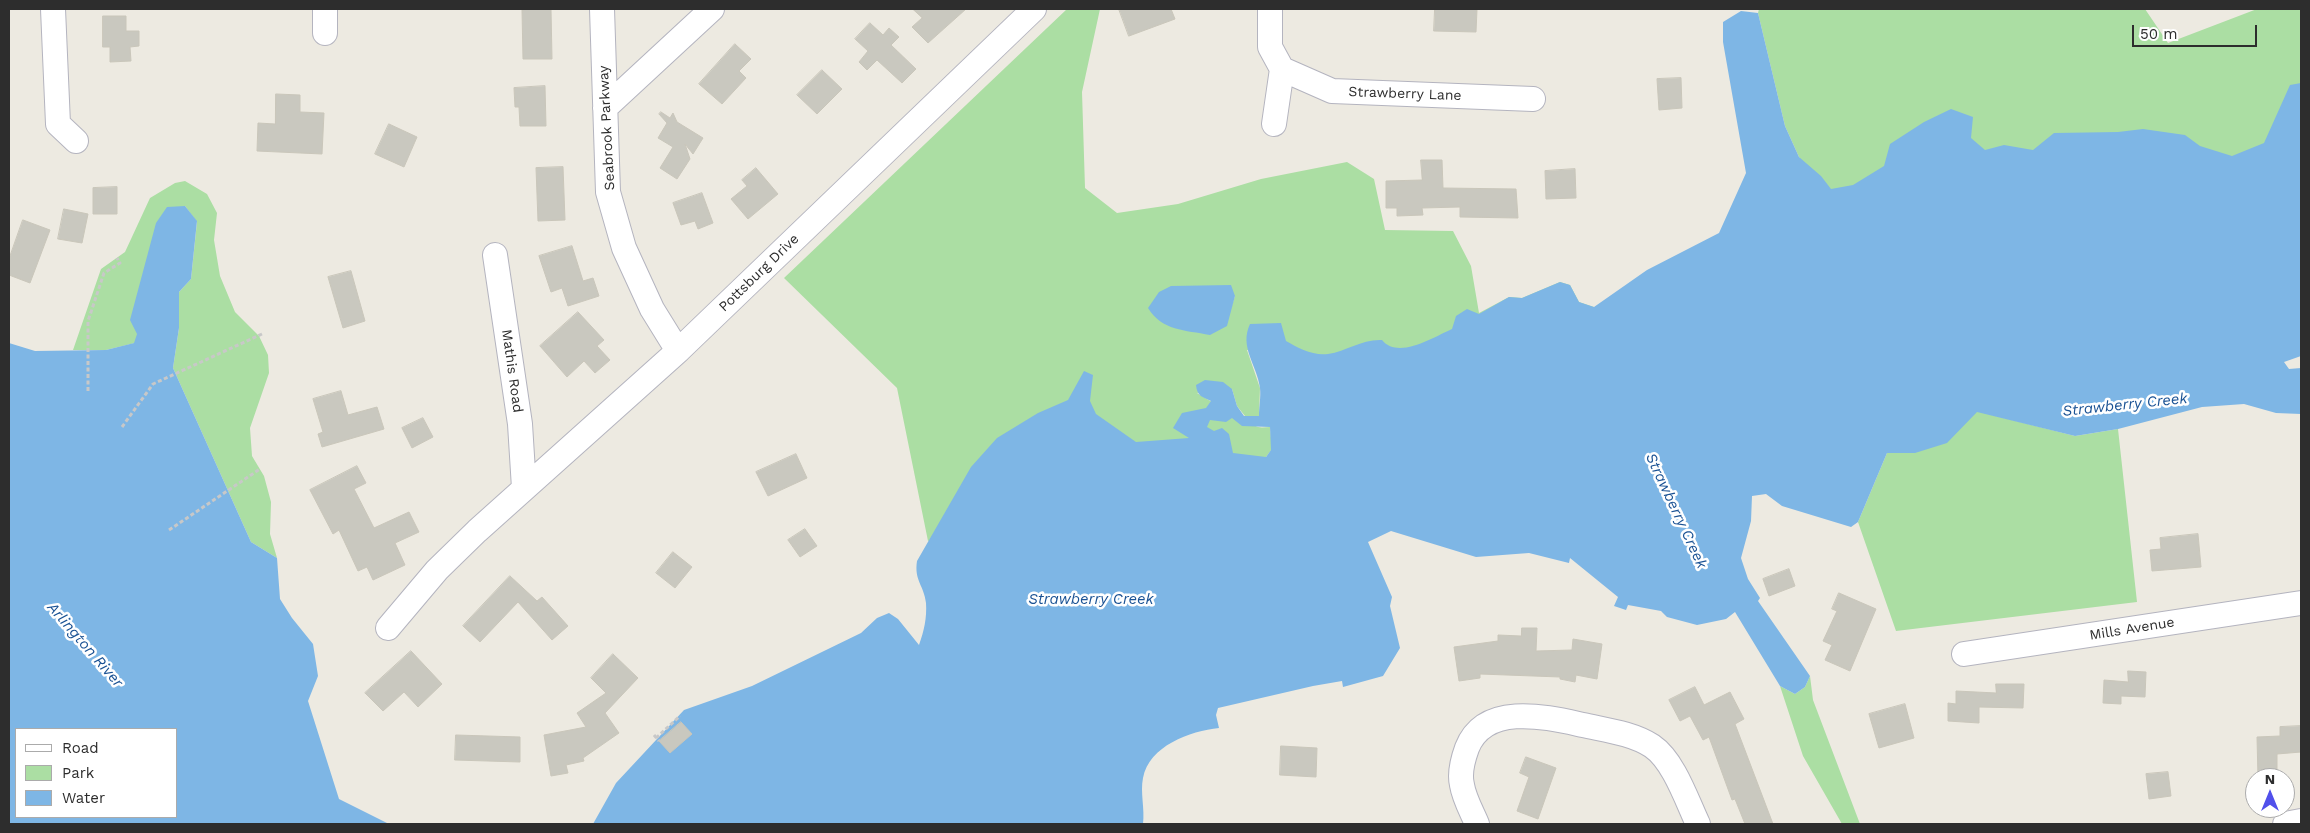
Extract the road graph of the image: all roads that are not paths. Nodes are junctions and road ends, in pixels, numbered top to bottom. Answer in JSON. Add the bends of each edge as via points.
{"nodes":[{"id":1,"x":53,"y":9,"type":"edge"},
{"id":2,"x":325,"y":9,"type":"edge"},
{"id":3,"x":602,"y":9,"type":"edge"},
{"id":4,"x":712,"y":9,"type":"edge"},
{"id":5,"x":1034,"y":9,"type":"edge"},
{"id":6,"x":1270,"y":9,"type":"edge"},
{"id":7,"x":325,"y":33,"type":"dead end"},
{"id":8,"x":1282,"y":69,"type":"junction"},
{"id":9,"x":1533,"y":100,"type":"dead end"},
{"id":10,"x":605,"y":108,"type":"junction"},
{"id":11,"x":1274,"y":124,"type":"dead end"},
{"id":12,"x":76,"y":141,"type":"dead end"},
{"id":13,"x":495,"y":255,"type":"dead end"},
{"id":14,"x":678,"y":351,"type":"junction"},
{"id":15,"x":524,"y":488,"type":"junction"},
{"id":16,"x":2301,"y":603,"type":"edge"},
{"id":17,"x":388,"y":628,"type":"dead end"},
{"id":18,"x":1964,"y":654,"type":"dead end"},
{"id":19,"x":2301,"y":821,"type":"edge"},
{"id":20,"x":1477,"y":824,"type":"edge"},
{"id":21,"x":1698,"y":824,"type":"edge"},
{"id":22,"x":2285,"y":824,"type":"edge"}],
"edges":[{"from":1,"to":12,"type":"street","via":[[58,124]]},
{"from":2,"to":7,"type":"street"},
{"from":3,"to":10,"type":"street","name":"Seabrook Parkway"},
{"from":4,"to":10,"type":"street"},
{"from":5,"to":14,"type":"street","name":"Pottsburg Drive"},
{"from":6,"to":8,"type":"street","via":[[1270,47]]},
{"from":8,"to":9,"type":"street","name":"Strawberry Lane","via":[[1332,91]]},
{"from":8,"to":11,"type":"street"},
{"from":10,"to":14,"type":"street","name":"Seabrook Parkway","via":[[608,192],[624,248],[652,310]]},
{"from":13,"to":15,"type":"street","name":"Mathis Road","via":[[520,424]]},
{"from":14,"to":15,"type":"street","name":"Pottsburg Drive"},
{"from":15,"to":17,"type":"street","name":"Pottsburg Drive","via":[[437,570]]},
{"from":16,"to":18,"type":"street","name":"Mills Avenue"},
{"from":19,"to":22,"type":"street"},
{"from":20,"to":21,"type":"street","via":[[1462,785],[1462,761],[1470,741],[1480,729],[1497,720],[1518,715],[1559,720],[1632,737],[1652,746],[1665,759]]}]}
